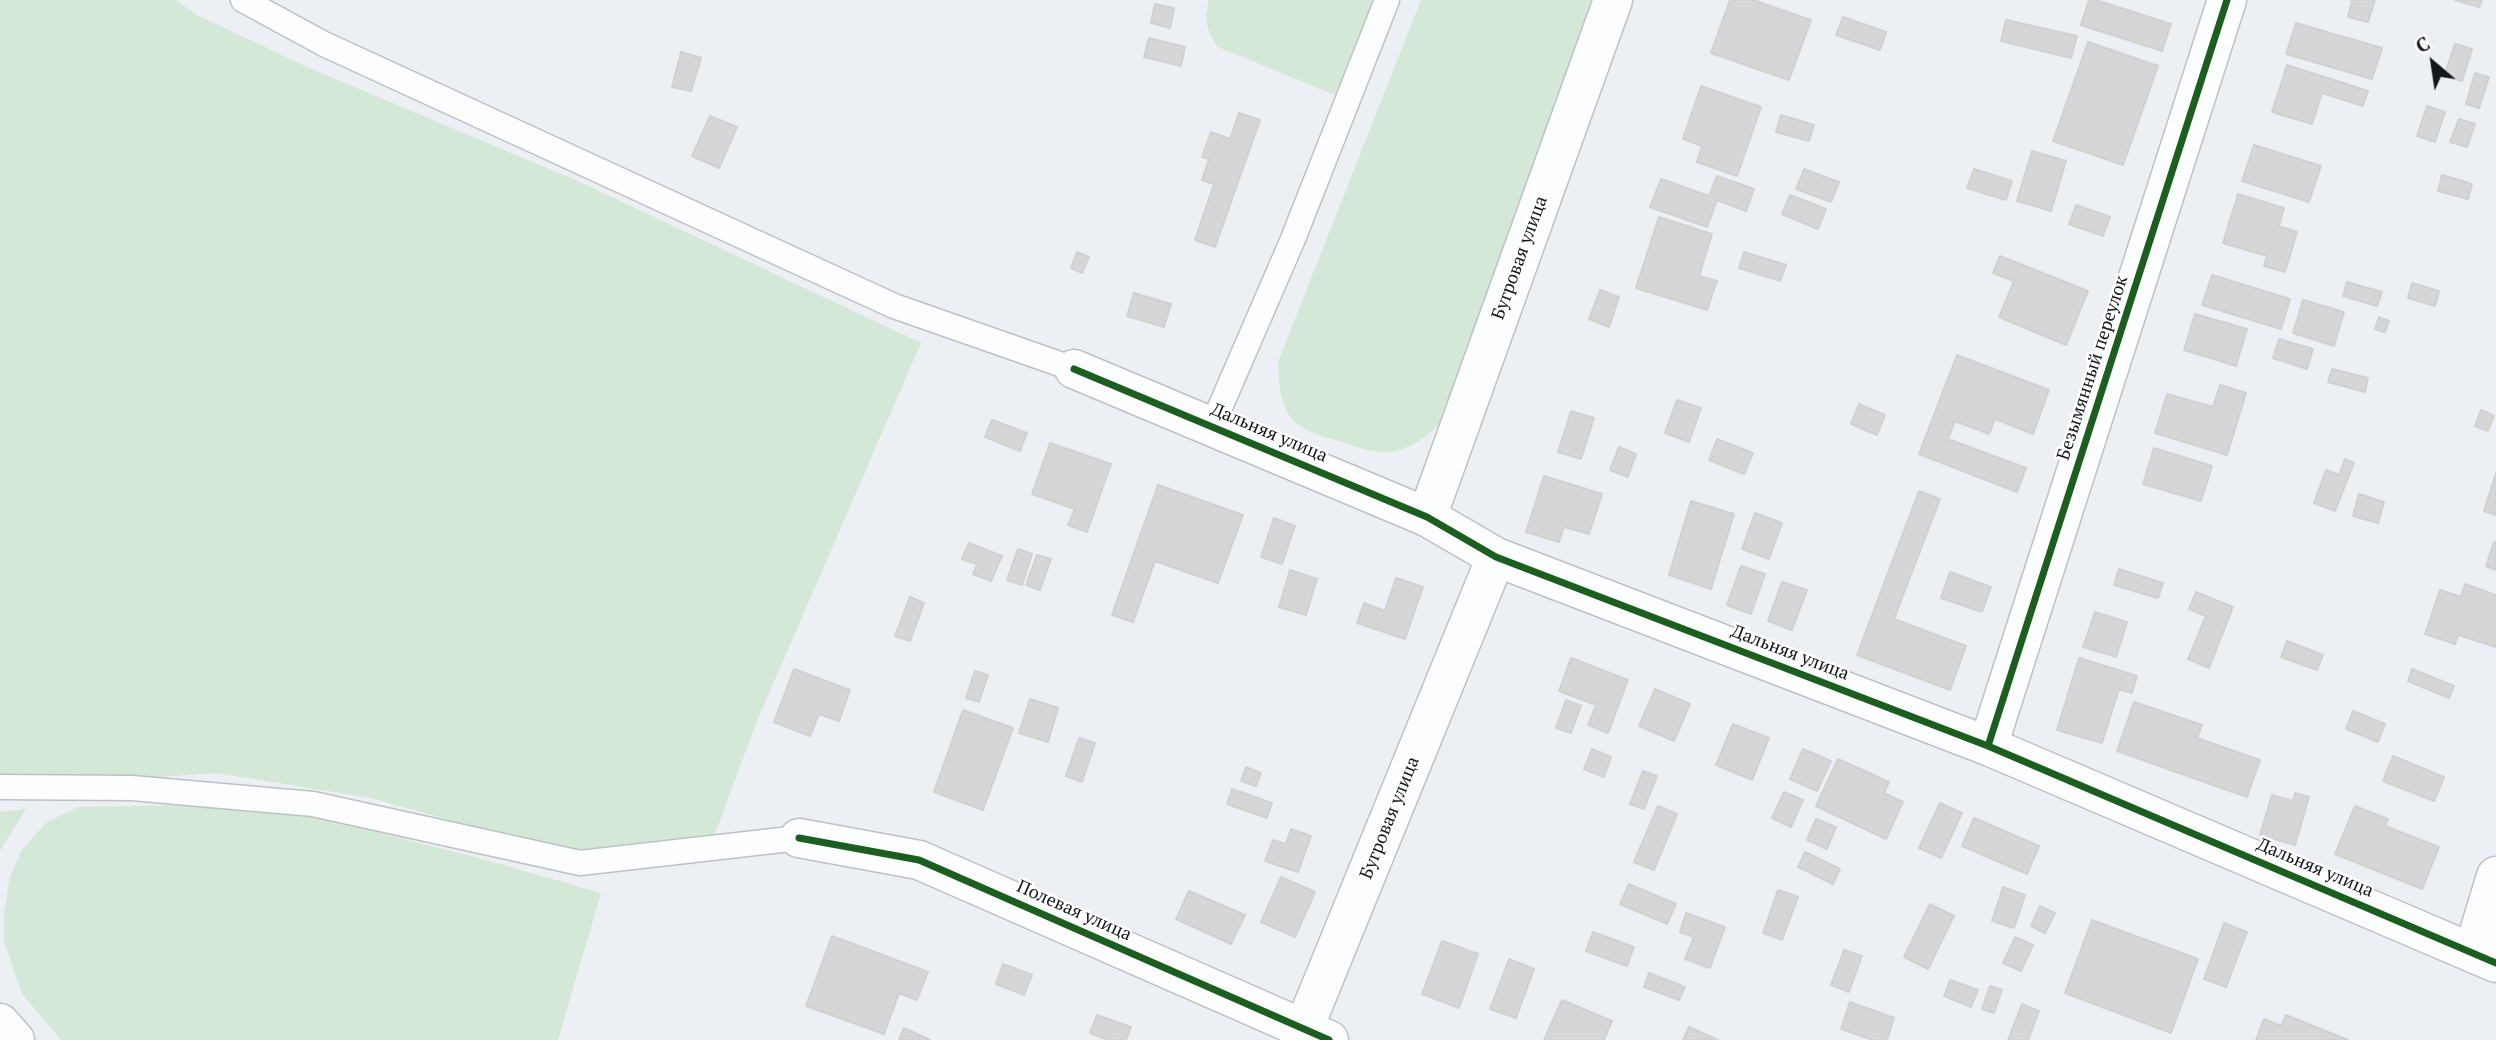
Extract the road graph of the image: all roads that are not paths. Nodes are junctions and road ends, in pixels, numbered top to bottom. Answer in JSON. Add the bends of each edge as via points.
{"nodes":[{"id":1,"x":243,"y":0,"type":"edge"},
{"id":2,"x":1387,"y":0,"type":"edge"},
{"id":3,"x":1613,"y":0,"type":"edge"},
{"id":4,"x":2227,"y":0,"type":"edge"},
{"id":5,"x":1074,"y":369,"type":"joint"},
{"id":6,"x":1212,"y":426,"type":"junction"},
{"id":7,"x":1427,"y":517,"type":"junction"},
{"id":8,"x":1496,"y":557,"type":"junction"},
{"id":9,"x":1988,"y":746,"type":"junction"},
{"id":10,"x":0,"y":787,"type":"edge"},
{"id":11,"x":799,"y":838,"type":"joint"},
{"id":12,"x":2496,"y":876,"type":"edge"},
{"id":13,"x":2484,"y":958,"type":"edge"},
{"id":14,"x":0,"y":1023,"type":"edge"},
{"id":15,"x":1311,"y":1036,"type":"edge"},
{"id":16,"x":15,"y":1040,"type":"edge"}],
"edges":[{"from":1,"to":5,"type":"lane","via":[[324,44],[894,306]]},
{"from":2,"to":6,"type":"lane","via":[[1293,239]]},
{"from":3,"to":7,"type":"street","name":"Бугровая улица"},
{"from":4,"to":9,"type":"street","name":"Безымянный переулок"},
{"from":5,"to":6,"type":"street","name":"Дальняя улица"},
{"from":6,"to":7,"type":"street","name":"Дальняя улица"},
{"from":7,"to":8,"type":"street","name":"Дальняя улица"},
{"from":8,"to":9,"type":"street","name":"Дальняя улица"},
{"from":8,"to":15,"type":"street","name":"Бугровая улица"},
{"from":9,"to":13,"type":"street","name":"Дальняя улица"},
{"from":10,"to":11,"type":"lane","via":[[132,788],[313,804],[580,863]]},
{"from":11,"to":15,"type":"street","name":"Полевая улица","via":[[919,860]]},
{"from":12,"to":13,"type":"street"},
{"from":14,"to":16,"type":"street"}]}
